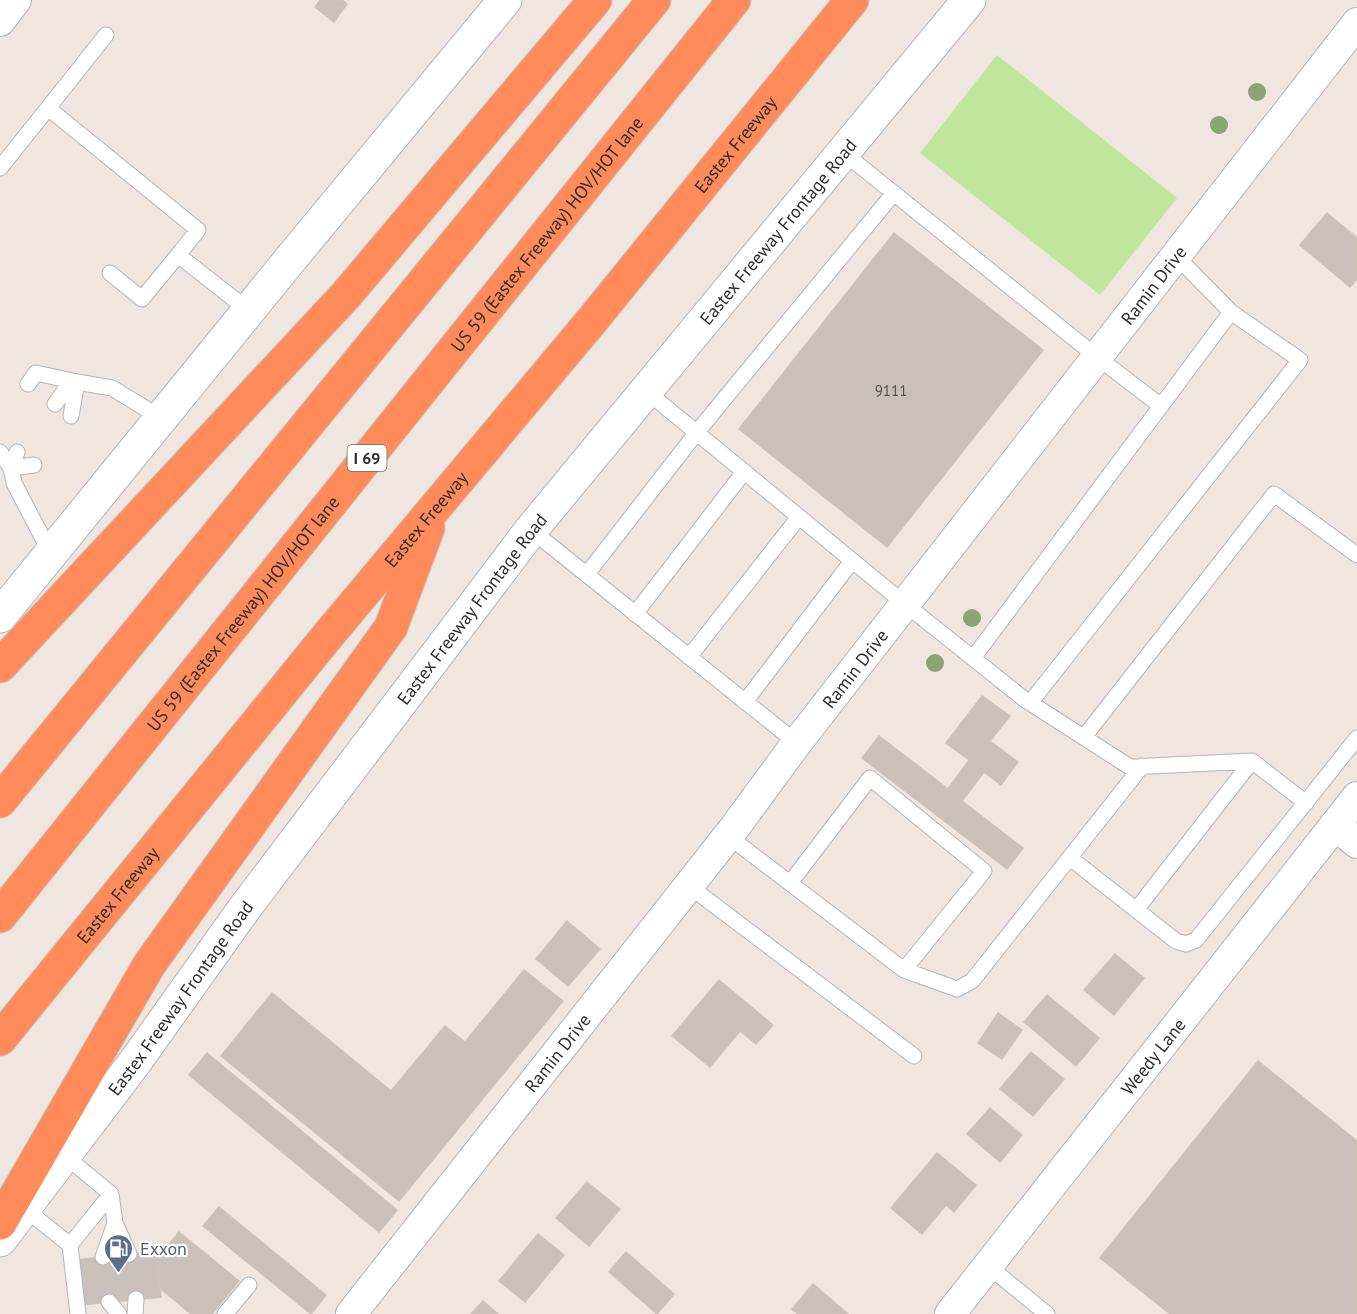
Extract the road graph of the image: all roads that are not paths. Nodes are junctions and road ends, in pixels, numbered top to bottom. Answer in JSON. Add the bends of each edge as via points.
{"nodes":[{"id":1,"x":16,"y":0,"type":"edge"},
{"id":2,"x":505,"y":0,"type":"edge"},
{"id":3,"x":595,"y":0,"type":"edge"},
{"id":4,"x":654,"y":0,"type":"edge"},
{"id":5,"x":734,"y":0,"type":"edge"},
{"id":6,"x":852,"y":0,"type":"edge"},
{"id":7,"x":969,"y":0,"type":"edge"},
{"id":8,"x":0,"y":21,"type":"edge"},
{"id":9,"x":1357,"y":23,"type":"edge"},
{"id":10,"x":106,"y":35,"type":"dead end"},
{"id":11,"x":48,"y":108,"type":"junction"},
{"id":12,"x":844,"y":153,"type":"junction"},
{"id":13,"x":0,"y":168,"type":"edge"},
{"id":14,"x":894,"y":194,"type":"junction"},
{"id":15,"x":178,"y":255,"type":"junction"},
{"id":16,"x":1176,"y":256,"type":"junction"},
{"id":17,"x":110,"y":273,"type":"dead end"},
{"id":18,"x":248,"y":310,"type":"junction"},
{"id":19,"x":1231,"y":312,"type":"junction"},
{"id":20,"x":1097,"y":357,"type":"junction"},
{"id":21,"x":77,"y":382,"type":"junction"},
{"id":22,"x":28,"y":384,"type":"dead end"},
{"id":23,"x":646,"y":391,"type":"junction"},
{"id":24,"x":55,"y":404,"type":"dead end"},
{"id":25,"x":1161,"y":406,"type":"junction"},
{"id":26,"x":70,"y":416,"type":"dead end"},
{"id":27,"x":161,"y":418,"type":"junction"},
{"id":28,"x":697,"y":432,"type":"junction"},
{"id":29,"x":0,"y":452,"type":"edge"},
{"id":30,"x":17,"y":452,"type":"dead end"},
{"id":31,"x":34,"y":465,"type":"dead end"},
{"id":32,"x":11,"y":468,"type":"junction"},
{"id":33,"x":744,"y":472,"type":"junction"},
{"id":34,"x":436,"y":507,"type":"junction"},
{"id":35,"x":800,"y":517,"type":"junction"},
{"id":36,"x":531,"y":530,"type":"junction"},
{"id":37,"x":51,"y":554,"type":"junction"},
{"id":38,"x":1357,"y":555,"type":"edge"},
{"id":39,"x":852,"y":561,"type":"junction"},
{"id":40,"x":586,"y":574,"type":"junction"},
{"id":41,"x":905,"y":604,"type":"junction"},
{"id":42,"x":635,"y":614,"type":"junction"},
{"id":43,"x":0,"y":616,"type":"edge"},
{"id":44,"x":689,"y":657,"type":"junction"},
{"id":45,"x":973,"y":658,"type":"junction"},
{"id":46,"x":0,"y":666,"type":"edge"},
{"id":47,"x":746,"y":702,"type":"junction"},
{"id":48,"x":1030,"y":703,"type":"junction"},
{"id":49,"x":1084,"y":737,"type":"junction"},
{"id":50,"x":1357,"y":738,"type":"edge"},
{"id":51,"x":797,"y":743,"type":"junction"},
{"id":52,"x":1251,"y":761,"type":"junction"},
{"id":53,"x":1142,"y":766,"type":"junction"},
{"id":54,"x":1357,"y":797,"type":"edge"},
{"id":55,"x":0,"y":801,"type":"edge"},
{"id":56,"x":1306,"y":803,"type":"junction"},
{"id":57,"x":1346,"y":834,"type":"edge"},
{"id":58,"x":728,"y":836,"type":"junction"},
{"id":59,"x":1070,"y":858,"type":"junction"},
{"id":60,"x":790,"y":883,"type":"junction"},
{"id":61,"x":689,"y":886,"type":"junction"},
{"id":62,"x":1136,"y":910,"type":"junction"},
{"id":63,"x":0,"y":916,"type":"edge"},
{"id":64,"x":904,"y":970,"type":"junction"},
{"id":65,"x":0,"y":1040,"type":"edge"},
{"id":66,"x":914,"y":1056,"type":"dead end"},
{"id":67,"x":64,"y":1155,"type":"junction"},
{"id":68,"x":111,"y":1194,"type":"junction"},
{"id":69,"x":12,"y":1216,"type":"edge"},
{"id":70,"x":115,"y":1222,"type":"junction"},
{"id":71,"x":0,"y":1240,"type":"edge"},
{"id":72,"x":70,"y":1245,"type":"junction"},
{"id":73,"x":129,"y":1254,"type":"dead end"},
{"id":74,"x":103,"y":1257,"type":"dead end"},
{"id":75,"x":988,"y":1266,"type":"junction"},
{"id":76,"x":249,"y":1285,"type":"dead end"},
{"id":77,"x":78,"y":1314,"type":"edge"},
{"id":78,"x":225,"y":1314,"type":"edge"},
{"id":79,"x":351,"y":1314,"type":"edge"},
{"id":80,"x":950,"y":1314,"type":"edge"},
{"id":81,"x":1047,"y":1314,"type":"edge"}],
"edges":[{"from":1,"to":8,"type":"street"},
{"from":2,"to":18,"type":"main road"},
{"from":3,"to":46,"type":"highway","via":[[346,295]]},
{"from":4,"to":55,"type":"highway"},
{"from":5,"to":63,"type":"highway","name":"US 59 (Eastex Freeway) HOV/HOT lane","number":"I 69"},
{"from":6,"to":34,"type":"highway","name":"Eastex Freeway"},
{"from":7,"to":12,"type":"main road","name":"Eastex Freeway Frontage Road"},
{"from":9,"to":16,"type":"street","name":"Ramin Drive"},
{"from":10,"to":11,"type":"lane"},
{"from":11,"to":13,"type":"lane"},
{"from":11,"to":15,"type":"lane","via":[[198,230]]},
{"from":12,"to":14,"type":"lane"},
{"from":12,"to":23,"type":"main road","name":"Eastex Freeway Frontage Road"},
{"from":14,"to":20,"type":"lane"},
{"from":14,"to":28,"type":"lane"},
{"from":15,"to":17,"type":"lane","via":[[142,299]]},
{"from":15,"to":18,"type":"lane"},
{"from":16,"to":19,"type":"lane"},
{"from":16,"to":20,"type":"street","name":"Ramin Drive"},
{"from":18,"to":27,"type":"main road"},
{"from":19,"to":25,"type":"lane"},
{"from":19,"to":48,"type":"lane","via":[[1300,360]]},
{"from":20,"to":25,"type":"lane"},
{"from":20,"to":41,"type":"street","name":"Ramin Drive"},
{"from":21,"to":22,"type":"lane","via":[[36,373]]},
{"from":21,"to":24,"type":"lane"},
{"from":21,"to":26,"type":"lane"},
{"from":21,"to":27,"type":"lane","via":[[112,388]]},
{"from":23,"to":28,"type":"lane"},
{"from":23,"to":36,"type":"main road","name":"Eastex Freeway Frontage Road"},
{"from":25,"to":45,"type":"lane"},
{"from":27,"to":37,"type":"main road"},
{"from":28,"to":33,"type":"lane"},
{"from":28,"to":40,"type":"lane"},
{"from":29,"to":32,"type":"lane"},
{"from":30,"to":32,"type":"lane"},
{"from":31,"to":32,"type":"lane"},
{"from":32,"to":37,"type":"lane","via":[[14,483]]},
{"from":33,"to":35,"type":"lane"},
{"from":33,"to":42,"type":"lane"},
{"from":34,"to":65,"type":"highway","name":"Eastex Freeway"},
{"from":34,"to":69,"type":"highway","via":[[391,627],[150,965]]},
{"from":35,"to":39,"type":"lane"},
{"from":35,"to":44,"type":"lane"},
{"from":36,"to":40,"type":"lane"},
{"from":36,"to":67,"type":"main road","name":"Eastex Freeway Frontage Road","via":[[244,909]]},
{"from":37,"to":43,"type":"main road"},
{"from":38,"to":49,"type":"lane","via":[[1275,494]]},
{"from":39,"to":41,"type":"lane"},
{"from":39,"to":47,"type":"lane"},
{"from":40,"to":42,"type":"lane"},
{"from":41,"to":45,"type":"lane"},
{"from":41,"to":51,"type":"street","name":"Ramin Drive"},
{"from":42,"to":44,"type":"lane"},
{"from":44,"to":47,"type":"lane"},
{"from":45,"to":48,"type":"lane"},
{"from":47,"to":51,"type":"lane"},
{"from":48,"to":49,"type":"lane"},
{"from":49,"to":53,"type":"lane","via":[[1130,767]]},
{"from":50,"to":56,"type":"lane"},
{"from":51,"to":58,"type":"street","name":"Ramin Drive"},
{"from":52,"to":53,"type":"lane"},
{"from":52,"to":56,"type":"lane"},
{"from":52,"to":62,"type":"lane"},
{"from":53,"to":59,"type":"lane"},
{"from":54,"to":57,"type":"street","name":"Weedy Lane"},
{"from":56,"to":62,"type":"lane","via":[[1196,940],[1185,944],[1176,941]]},
{"from":57,"to":75,"type":"street","name":"Weedy Lane"},
{"from":58,"to":60,"type":"lane"},
{"from":58,"to":61,"type":"street","name":"Ramin Drive"},
{"from":59,"to":62,"type":"lane"},
{"from":59,"to":64,"type":"lane","via":[[972,981],[957,989]]},
{"from":60,"to":64,"type":"lane"},
{"from":60,"to":64,"type":"lane","via":[[870,778],[984,871]]},
{"from":61,"to":66,"type":"lane"},
{"from":61,"to":79,"type":"street","name":"Ramin Drive"},
{"from":67,"to":68,"type":"lane"},
{"from":67,"to":69,"type":"main road","name":"Eastex Freeway Frontage Road"},
{"from":68,"to":70,"type":"lane"},
{"from":68,"to":72,"type":"lane"},
{"from":69,"to":71,"type":"main road","name":"Eastex Freeway Frontage Road"},
{"from":69,"to":72,"type":"lane"},
{"from":70,"to":73,"type":"lane"},
{"from":70,"to":74,"type":"lane"},
{"from":72,"to":77,"type":"lane"},
{"from":75,"to":80,"type":"street","name":"Weedy Lane"},
{"from":75,"to":81,"type":"lane"},
{"from":76,"to":78,"type":"lane"}]}
